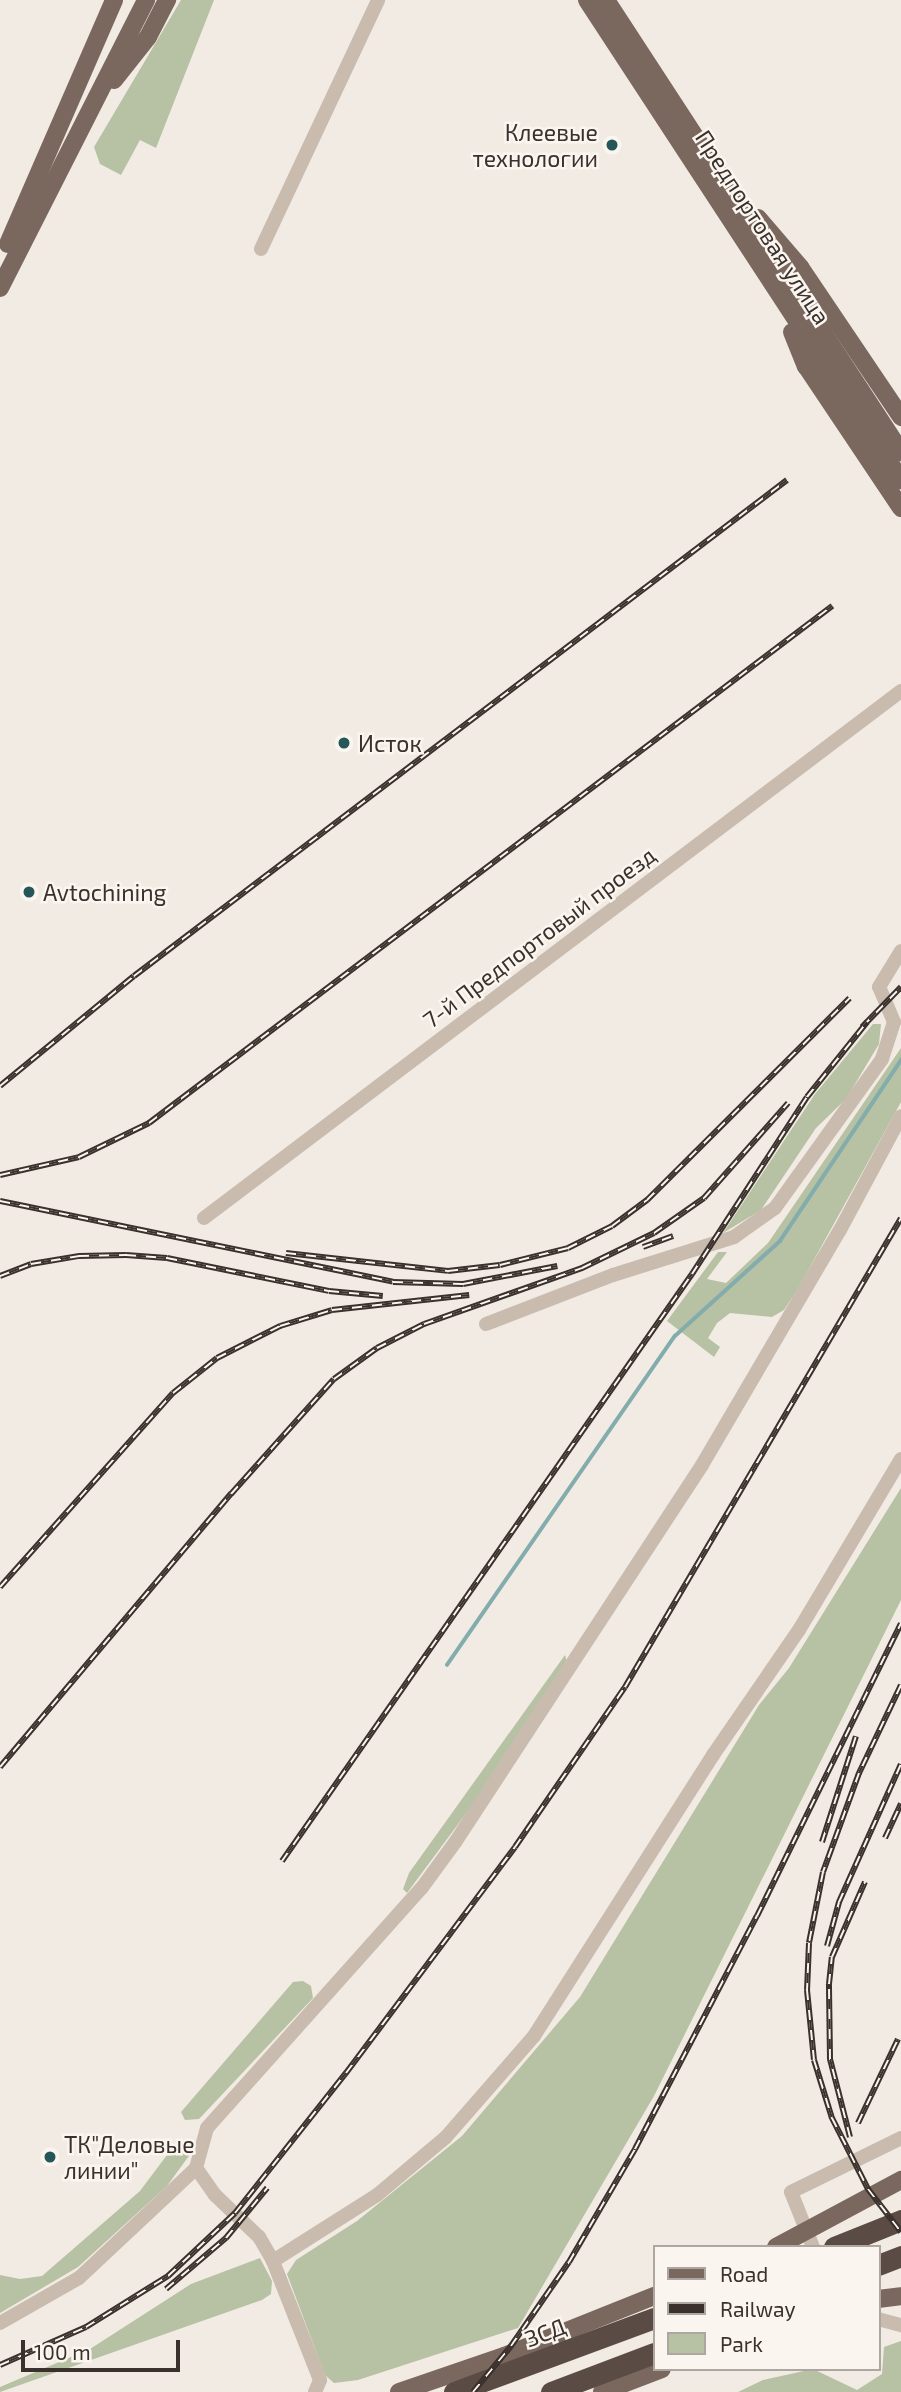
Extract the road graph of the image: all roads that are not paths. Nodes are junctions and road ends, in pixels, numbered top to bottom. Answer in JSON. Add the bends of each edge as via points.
{"nodes":[{"id":1,"x":114,"y":0,"type":"edge"},
{"id":2,"x":146,"y":0,"type":"edge"},
{"id":3,"x":167,"y":0,"type":"edge"},
{"id":4,"x":378,"y":0,"type":"edge"},
{"id":5,"x":587,"y":0,"type":"edge"},
{"id":6,"x":606,"y":0,"type":"edge"},
{"id":7,"x":91,"y":110,"type":"junction"},
{"id":8,"x":737,"y":200,"type":"junction"},
{"id":9,"x":261,"y":249,"type":"dead end"},
{"id":10,"x":0,"y":262,"type":"edge"},
{"id":11,"x":0,"y":288,"type":"edge"},
{"id":12,"x":782,"y":302,"type":"junction"},
{"id":13,"x":901,"y":417,"type":"edge"},
{"id":14,"x":901,"y":453,"type":"edge"},
{"id":15,"x":901,"y":480,"type":"edge"},
{"id":16,"x":901,"y":508,"type":"edge"},
{"id":17,"x":901,"y":691,"type":"edge"},
{"id":18,"x":901,"y":951,"type":"edge"},
{"id":19,"x":897,"y":1025,"type":"edge"},
{"id":20,"x":901,"y":1116,"type":"edge"},
{"id":21,"x":204,"y":1218,"type":"dead end"},
{"id":22,"x":486,"y":1324,"type":"dead end"},
{"id":23,"x":901,"y":1459,"type":"edge"},
{"id":24,"x":901,"y":2138,"type":"edge"},
{"id":25,"x":196,"y":2168,"type":"junction"},
{"id":26,"x":901,"y":2180,"type":"edge"},
{"id":27,"x":901,"y":2220,"type":"edge"},
{"id":28,"x":780,"y":2245,"type":"edge"},
{"id":29,"x":812,"y":2245,"type":"edge"},
{"id":30,"x":839,"y":2245,"type":"edge"},
{"id":31,"x":901,"y":2256,"type":"edge"},
{"id":32,"x":273,"y":2261,"type":"junction"},
{"id":33,"x":880,"y":2264,"type":"edge"},
{"id":34,"x":901,"y":2296,"type":"edge"},
{"id":35,"x":652,"y":2297,"type":"edge"},
{"id":36,"x":880,"y":2300,"type":"edge"},
{"id":37,"x":652,"y":2320,"type":"edge"},
{"id":38,"x":880,"y":2320,"type":"edge"},
{"id":39,"x":0,"y":2323,"type":"edge"},
{"id":40,"x":901,"y":2325,"type":"edge"},
{"id":41,"x":652,"y":2354,"type":"edge"},
{"id":42,"x":657,"y":2371,"type":"edge"},
{"id":43,"x":316,"y":2392,"type":"edge"},
{"id":44,"x":399,"y":2392,"type":"edge"},
{"id":45,"x":454,"y":2392,"type":"edge"},
{"id":46,"x":551,"y":2392,"type":"edge"},
{"id":47,"x":602,"y":2392,"type":"edge"}],
"edges":[{"from":1,"to":10,"type":"main road"},
{"from":2,"to":7,"type":"main road"},
{"from":3,"to":7,"type":"main road","via":[[148,37]]},
{"from":4,"to":9,"type":"street"},
{"from":5,"to":12,"type":"main road","name":"Предпортовая улица"},
{"from":6,"to":8,"type":"main road","name":"Предпортовая улица"},
{"from":7,"to":11,"type":"main road"},
{"from":8,"to":13,"type":"main road","via":[[800,267]]},
{"from":8,"to":14,"type":"main road","name":"Предпортовая улица"},
{"from":12,"to":15,"type":"main road","name":"Предпортовая улица"},
{"from":12,"to":16,"type":"main road","via":[[806,366]]},
{"from":17,"to":21,"type":"street","name":"7-й Предпортовый проезд"},
{"from":18,"to":19,"type":"street","via":[[879,987]]},
{"from":19,"to":22,"type":"street","via":[[863,1091],[824,1134],[775,1208],[757,1225]]},
{"from":20,"to":25,"type":"street","via":[[702,1465],[561,1684],[421,1889],[223,2106],[207,2128]]},
{"from":23,"to":32,"type":"street","via":[[799,1630],[713,1755],[534,2036],[446,2137],[377,2195]]},
{"from":24,"to":29,"type":"street","via":[[792,2192]]},
{"from":25,"to":32,"type":"street","via":[[215,2195],[259,2237]]},
{"from":25,"to":39,"type":"street","via":[[79,2278]]},
{"from":26,"to":28,"type":"main road"},
{"from":27,"to":30,"type":"highway"},
{"from":31,"to":33,"type":"highway"},
{"from":32,"to":43,"type":"street","via":[[320,2379]]},
{"from":34,"to":36,"type":"main road"},
{"from":35,"to":44,"type":"main road"},
{"from":37,"to":45,"type":"highway","name":"ЗСД"},
{"from":38,"to":40,"type":"street"},
{"from":41,"to":46,"type":"highway"},
{"from":42,"to":47,"type":"main road"}]}
